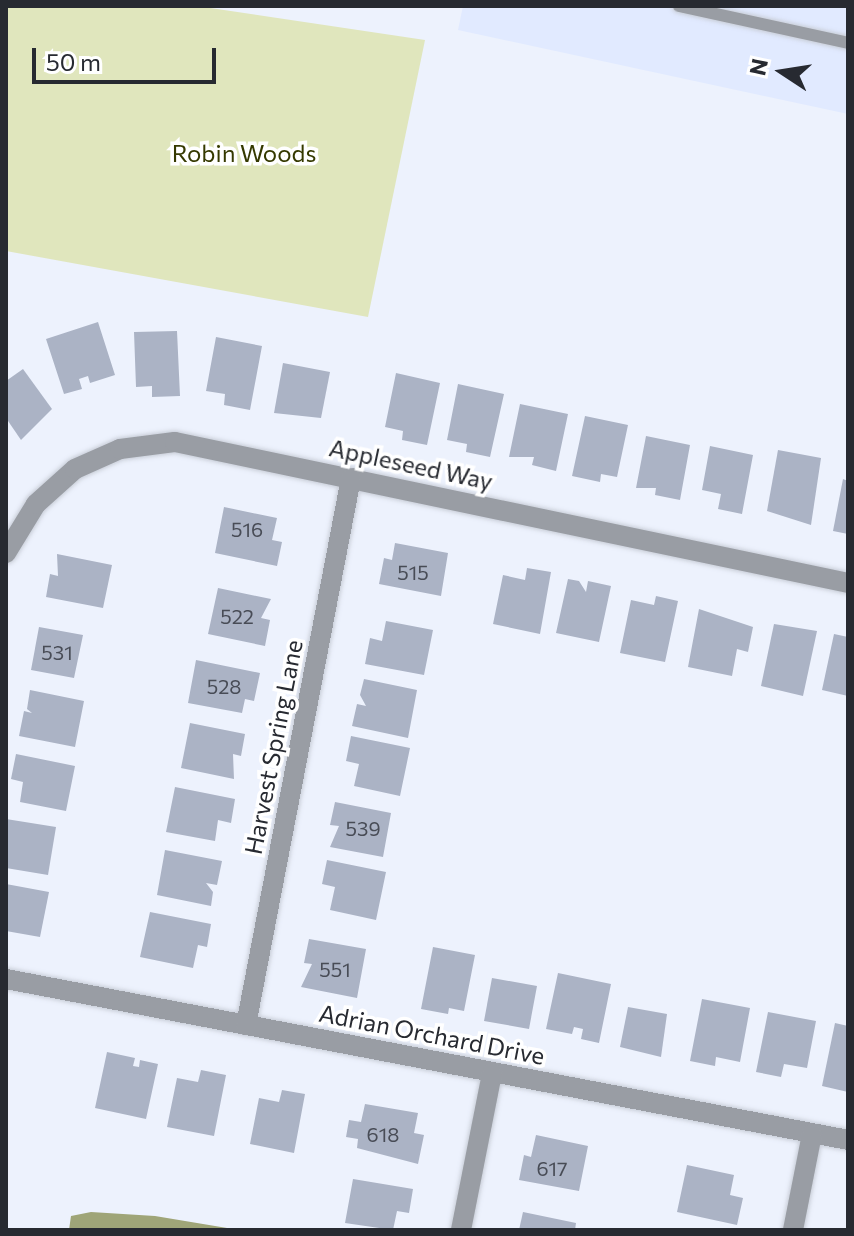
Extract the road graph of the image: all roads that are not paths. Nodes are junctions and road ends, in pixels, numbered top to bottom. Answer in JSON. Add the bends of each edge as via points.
{"nodes":[{"id":1,"x":679,"y":6,"type":"edge"},
{"id":2,"x":848,"y":43,"type":"edge"},
{"id":3,"x":351,"y":478,"type":"junction"},
{"id":4,"x":6,"y":553,"type":"edge"},
{"id":5,"x":848,"y":583,"type":"edge"},
{"id":6,"x":6,"y":979,"type":"edge"},
{"id":7,"x":246,"y":1025,"type":"junction"},
{"id":8,"x":492,"y":1073,"type":"junction"},
{"id":9,"x":812,"y":1134,"type":"junction"},
{"id":10,"x":848,"y":1140,"type":"edge"},
{"id":11,"x":461,"y":1230,"type":"edge"},
{"id":12,"x":793,"y":1230,"type":"edge"}],
"edges":[{"from":1,"to":2,"type":"lane"},
{"from":3,"to":4,"type":"street","name":"Appleseed Way","via":[[175,442],[120,449],[53,485],[22,522]]},
{"from":3,"to":5,"type":"street","name":"Appleseed Way"},
{"from":3,"to":7,"type":"street","name":"Harvest Spring Lane"},
{"from":6,"to":7,"type":"street","name":"Adrian Orchard Drive"},
{"from":7,"to":8,"type":"street","name":"Adrian Orchard Drive"},
{"from":8,"to":9,"type":"street","name":"Adrian Orchard Drive"},
{"from":8,"to":11,"type":"street"},
{"from":9,"to":10,"type":"street","name":"Adrian Orchard Drive"},
{"from":9,"to":12,"type":"street"}]}
